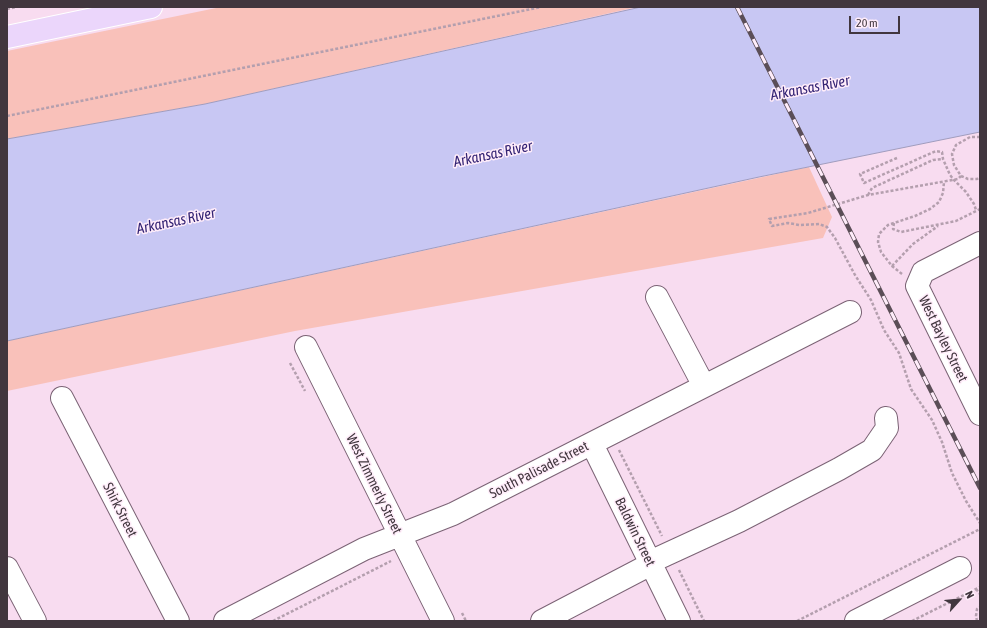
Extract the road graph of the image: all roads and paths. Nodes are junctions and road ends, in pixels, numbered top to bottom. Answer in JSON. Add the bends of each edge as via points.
{"nodes":[{"id":1,"x":16,"y":7,"type":"edge"},
{"id":2,"x":151,"y":7,"type":"edge"},
{"id":3,"x":541,"y":7,"type":"edge"},
{"id":4,"x":7,"y":9,"type":"edge"},
{"id":5,"x":7,"y":37,"type":"edge"},
{"id":6,"x":7,"y":116,"type":"edge"},
{"id":7,"x":980,"y":137,"type":"edge"},
{"id":8,"x":897,"y":158,"type":"dead end"},
{"id":9,"x":943,"y":159,"type":"junction"},
{"id":10,"x":961,"y":176,"type":"junction"},
{"id":11,"x":980,"y":177,"type":"edge"},
{"id":12,"x":954,"y":180,"type":"junction"},
{"id":13,"x":944,"y":182,"type":"junction"},
{"id":14,"x":868,"y":195,"type":"junction"},
{"id":15,"x":980,"y":209,"type":"edge"},
{"id":16,"x":976,"y":210,"type":"junction"},
{"id":17,"x":894,"y":222,"type":"junction"},
{"id":18,"x":940,"y":224,"type":"junction"},
{"id":19,"x":980,"y":243,"type":"edge"},
{"id":20,"x":892,"y":266,"type":"junction"},
{"id":21,"x":917,"y":286,"type":"junction"},
{"id":22,"x":657,"y":297,"type":"dead end"},
{"id":23,"x":850,"y":312,"type":"dead end"},
{"id":24,"x":306,"y":347,"type":"dead end"},
{"id":25,"x":704,"y":386,"type":"junction"},
{"id":26,"x":62,"y":398,"type":"dead end"},
{"id":27,"x":980,"y":414,"type":"edge"},
{"id":28,"x":886,"y":418,"type":"dead end"},
{"id":29,"x":592,"y":444,"type":"junction"},
{"id":30,"x":617,"y":446,"type":"dead end"},
{"id":31,"x":980,"y":523,"type":"edge"},
{"id":32,"x":980,"y":529,"type":"edge"},
{"id":33,"x":400,"y":536,"type":"junction"},
{"id":34,"x":670,"y":553,"type":"junction"},
{"id":35,"x":651,"y":563,"type":"junction"},
{"id":36,"x":7,"y":568,"type":"edge"},
{"id":37,"x":960,"y":568,"type":"dead end"},
{"id":38,"x":980,"y":587,"type":"edge"},
{"id":39,"x":976,"y":590,"type":"junction"},
{"id":40,"x":980,"y":594,"type":"edge"},
{"id":41,"x":980,"y":607,"type":"edge"},
{"id":42,"x":35,"y":621,"type":"edge"},
{"id":43,"x":178,"y":621,"type":"edge"},
{"id":44,"x":225,"y":621,"type":"edge"},
{"id":45,"x":443,"y":621,"type":"edge"},
{"id":46,"x":542,"y":621,"type":"edge"},
{"id":47,"x":679,"y":621,"type":"edge"},
{"id":48,"x":704,"y":621,"type":"edge"},
{"id":49,"x":797,"y":621,"type":"edge"},
{"id":50,"x":856,"y":621,"type":"edge"},
{"id":51,"x":912,"y":621,"type":"edge"},
{"id":52,"x":977,"y":621,"type":"edge"}],
"edges":[{"from":1,"to":4,"type":"path"},
{"from":2,"to":5,"type":"main road"},
{"from":3,"to":6,"type":"path"},
{"from":7,"to":10,"type":"path","via":[[970,137],[956,145],[952,154],[954,165]]},
{"from":8,"to":9,"type":"path","via":[[860,174],[864,183],[936,152],[942,152]]},
{"from":9,"to":12,"type":"path"},
{"from":9,"to":14,"type":"path","via":[[933,160],[872,188]]},
{"from":10,"to":11,"type":"path","via":[[968,179]]},
{"from":10,"to":12,"type":"path"},
{"from":12,"to":13,"type":"path"},
{"from":12,"to":16,"type":"path","via":[[966,192]]},
{"from":13,"to":14,"type":"path"},
{"from":13,"to":17,"type":"path","via":[[939,202],[925,212]]},
{"from":14,"to":31,"type":"path","via":[[808,213],[769,219],[772,226],[819,224],[827,227],[835,238],[872,300],[884,330],[899,353],[911,389],[932,420],[952,473]]},
{"from":15,"to":16,"type":"path"},
{"from":16,"to":18,"type":"path","via":[[956,221]]},
{"from":17,"to":18,"type":"path","via":[[893,229],[900,232]]},
{"from":17,"to":20,"type":"path","via":[[879,234],[878,242],[881,252]]},
{"from":18,"to":20,"type":"path","via":[[913,244]]},
{"from":19,"to":21,"type":"street","via":[[923,272]]},
{"from":20,"to":21,"type":"path"},
{"from":21,"to":27,"type":"street","name":"West Bayley Street"},
{"from":22,"to":25,"type":"street"},
{"from":23,"to":25,"type":"street","name":"South Palisade Street"},
{"from":24,"to":33,"type":"street","name":"West Zimmerly Street"},
{"from":25,"to":29,"type":"street","name":"South Palisade Street"},
{"from":26,"to":43,"type":"street","name":"Shirk Street"},
{"from":28,"to":34,"type":"street","via":[[887,428],[872,450],[739,521]]},
{"from":29,"to":33,"type":"street","name":"South Palisade Street","via":[[453,514]]},
{"from":29,"to":35,"type":"street","name":"Baldwin Street"},
{"from":30,"to":34,"type":"path"},
{"from":32,"to":49,"type":"path"},
{"from":33,"to":44,"type":"street","name":"South Palisade Street","via":[[364,549]]},
{"from":33,"to":45,"type":"street","name":"West Zimmerly Street"},
{"from":34,"to":35,"type":"street"},
{"from":34,"to":48,"type":"path"},
{"from":35,"to":46,"type":"street"},
{"from":35,"to":47,"type":"street","name":"Baldwin Street"},
{"from":36,"to":42,"type":"street"},
{"from":37,"to":50,"type":"street"},
{"from":38,"to":39,"type":"path"},
{"from":39,"to":40,"type":"path"},
{"from":39,"to":51,"type":"path"},
{"from":41,"to":52,"type":"path","via":[[976,616]]}]}
